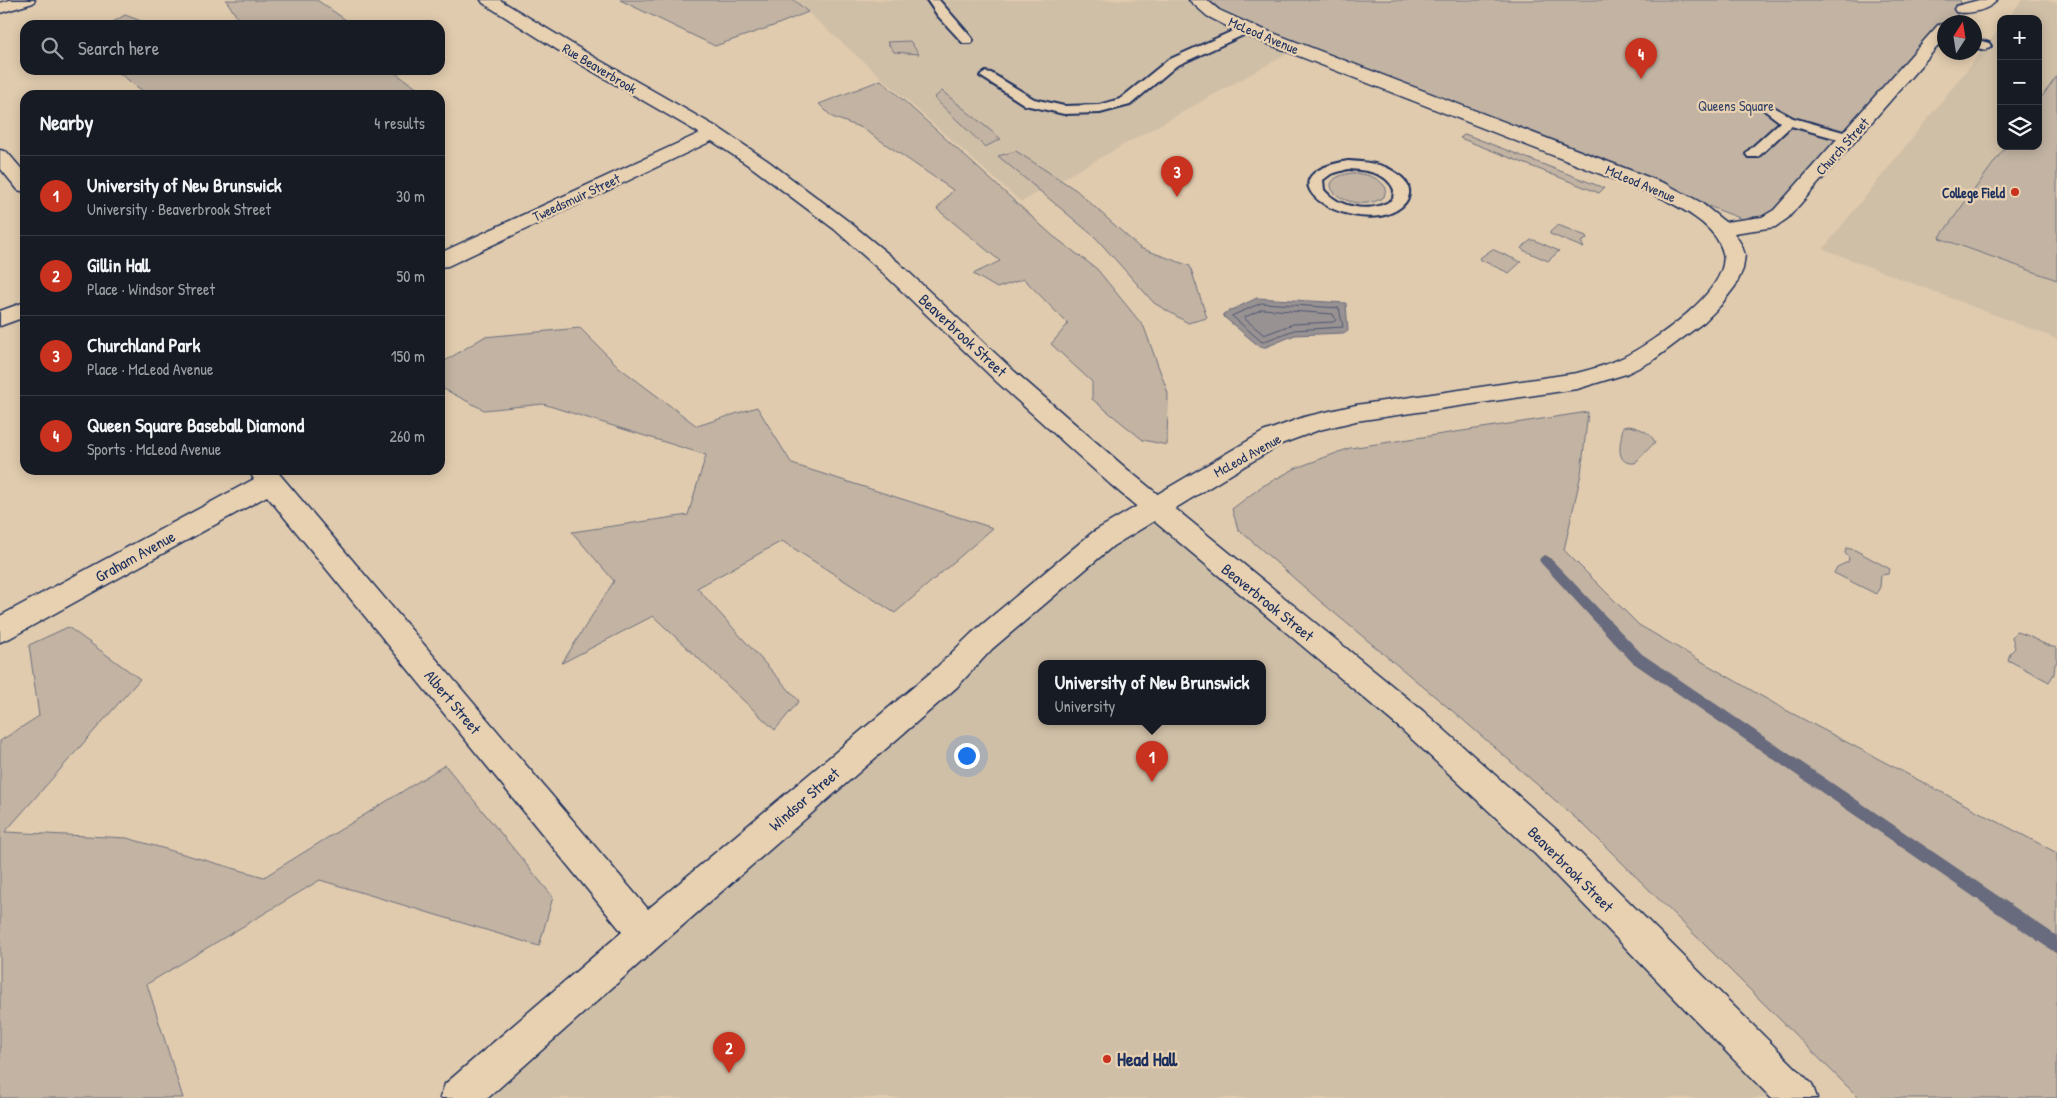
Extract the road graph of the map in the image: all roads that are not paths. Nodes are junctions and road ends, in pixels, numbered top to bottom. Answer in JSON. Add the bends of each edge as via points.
{"nodes":[{"id":1,"x":27,"y":0,"type":"edge"},
{"id":2,"x":489,"y":0,"type":"edge"},
{"id":3,"x":933,"y":0,"type":"edge"},
{"id":4,"x":1197,"y":0,"type":"edge"},
{"id":5,"x":1989,"y":0,"type":"edge"},
{"id":6,"x":1961,"y":4,"type":"edge"},
{"id":7,"x":0,"y":8,"type":"edge"},
{"id":8,"x":1954,"y":15,"type":"edge"},
{"id":9,"x":1246,"y":30,"type":"junction"},
{"id":10,"x":1937,"y":39,"type":"edge"},
{"id":11,"x":967,"y":40,"type":"dead end"},
{"id":12,"x":986,"y":76,"type":"dead end"},
{"id":13,"x":1772,"y":110,"type":"dead end"},
{"id":14,"x":1788,"y":121,"type":"junction"},
{"id":15,"x":713,"y":133,"type":"junction"},
{"id":16,"x":1849,"y":138,"type":"junction"},
{"id":17,"x":1753,"y":154,"type":"dead end"},
{"id":18,"x":0,"y":156,"type":"edge"},
{"id":19,"x":1361,"y":166,"type":"joint"},
{"id":20,"x":20,"y":180,"type":"edge"},
{"id":21,"x":1720,"y":229,"type":"junction"},
{"id":22,"x":445,"y":259,"type":"edge"},
{"id":23,"x":20,"y":311,"type":"edge"},
{"id":24,"x":0,"y":319,"type":"edge"},
{"id":25,"x":266,"y":476,"type":"edge"},
{"id":26,"x":1155,"y":508,"type":"junction"},
{"id":27,"x":0,"y":630,"type":"edge"},
{"id":28,"x":646,"y":934,"type":"junction"},
{"id":29,"x":459,"y":1098,"type":"edge"},
{"id":30,"x":1798,"y":1098,"type":"edge"}],
"edges":[{"from":1,"to":7,"type":"street"},
{"from":2,"to":15,"type":"street","name":"Rue Beaverbrook"},
{"from":3,"to":11,"type":"lane"},
{"from":4,"to":9,"type":"street","name":"McLeod Avenue"},
{"from":5,"to":6,"type":"street","via":[[1986,3]]},
{"from":6,"to":8,"type":"street","name":"Church Street"},
{"from":9,"to":12,"type":"lane","via":[[1172,63],[1125,102],[1100,109],[1064,110],[1030,102]]},
{"from":9,"to":21,"type":"street","name":"McLeod Avenue","via":[[1660,188],[1685,202]]},
{"from":10,"to":16,"type":"street","name":"Church Street"},
{"from":13,"to":14,"type":"lane"},
{"from":14,"to":16,"type":"lane"},
{"from":14,"to":17,"type":"lane"},
{"from":15,"to":22,"type":"street","name":"Tweedsmuir Street"},
{"from":15,"to":26,"type":"street","name":"Beaverbrook Street","via":[[841,225]]},
{"from":16,"to":21,"type":"street","name":"Church Street","via":[[1781,214],[1768,223]]},
{"from":18,"to":20,"type":"street"},
{"from":19,"to":19,"type":"lane","via":[[1342,166],[1324,171],[1315,184],[1318,193],[1331,204],[1352,211],[1382,210],[1400,201],[1403,194],[1396,179]]},
{"from":21,"to":26,"type":"street","name":"McLeod Avenue","via":[[1734,255],[1733,273],[1721,291],[1677,334],[1632,363],[1577,381],[1356,413],[1313,423],[1272,438]]},
{"from":23,"to":24,"type":"street"},
{"from":25,"to":27,"type":"street","name":"Graham Avenue"},
{"from":25,"to":28,"type":"street","name":"Albert Street"},
{"from":26,"to":28,"type":"street","name":"Windsor Street","via":[[1103,538]]},
{"from":26,"to":30,"type":"street","name":"Beaverbrook Street","via":[[1412,720],[1546,843]]},
{"from":28,"to":29,"type":"street","name":"Windsor Street"}]}
